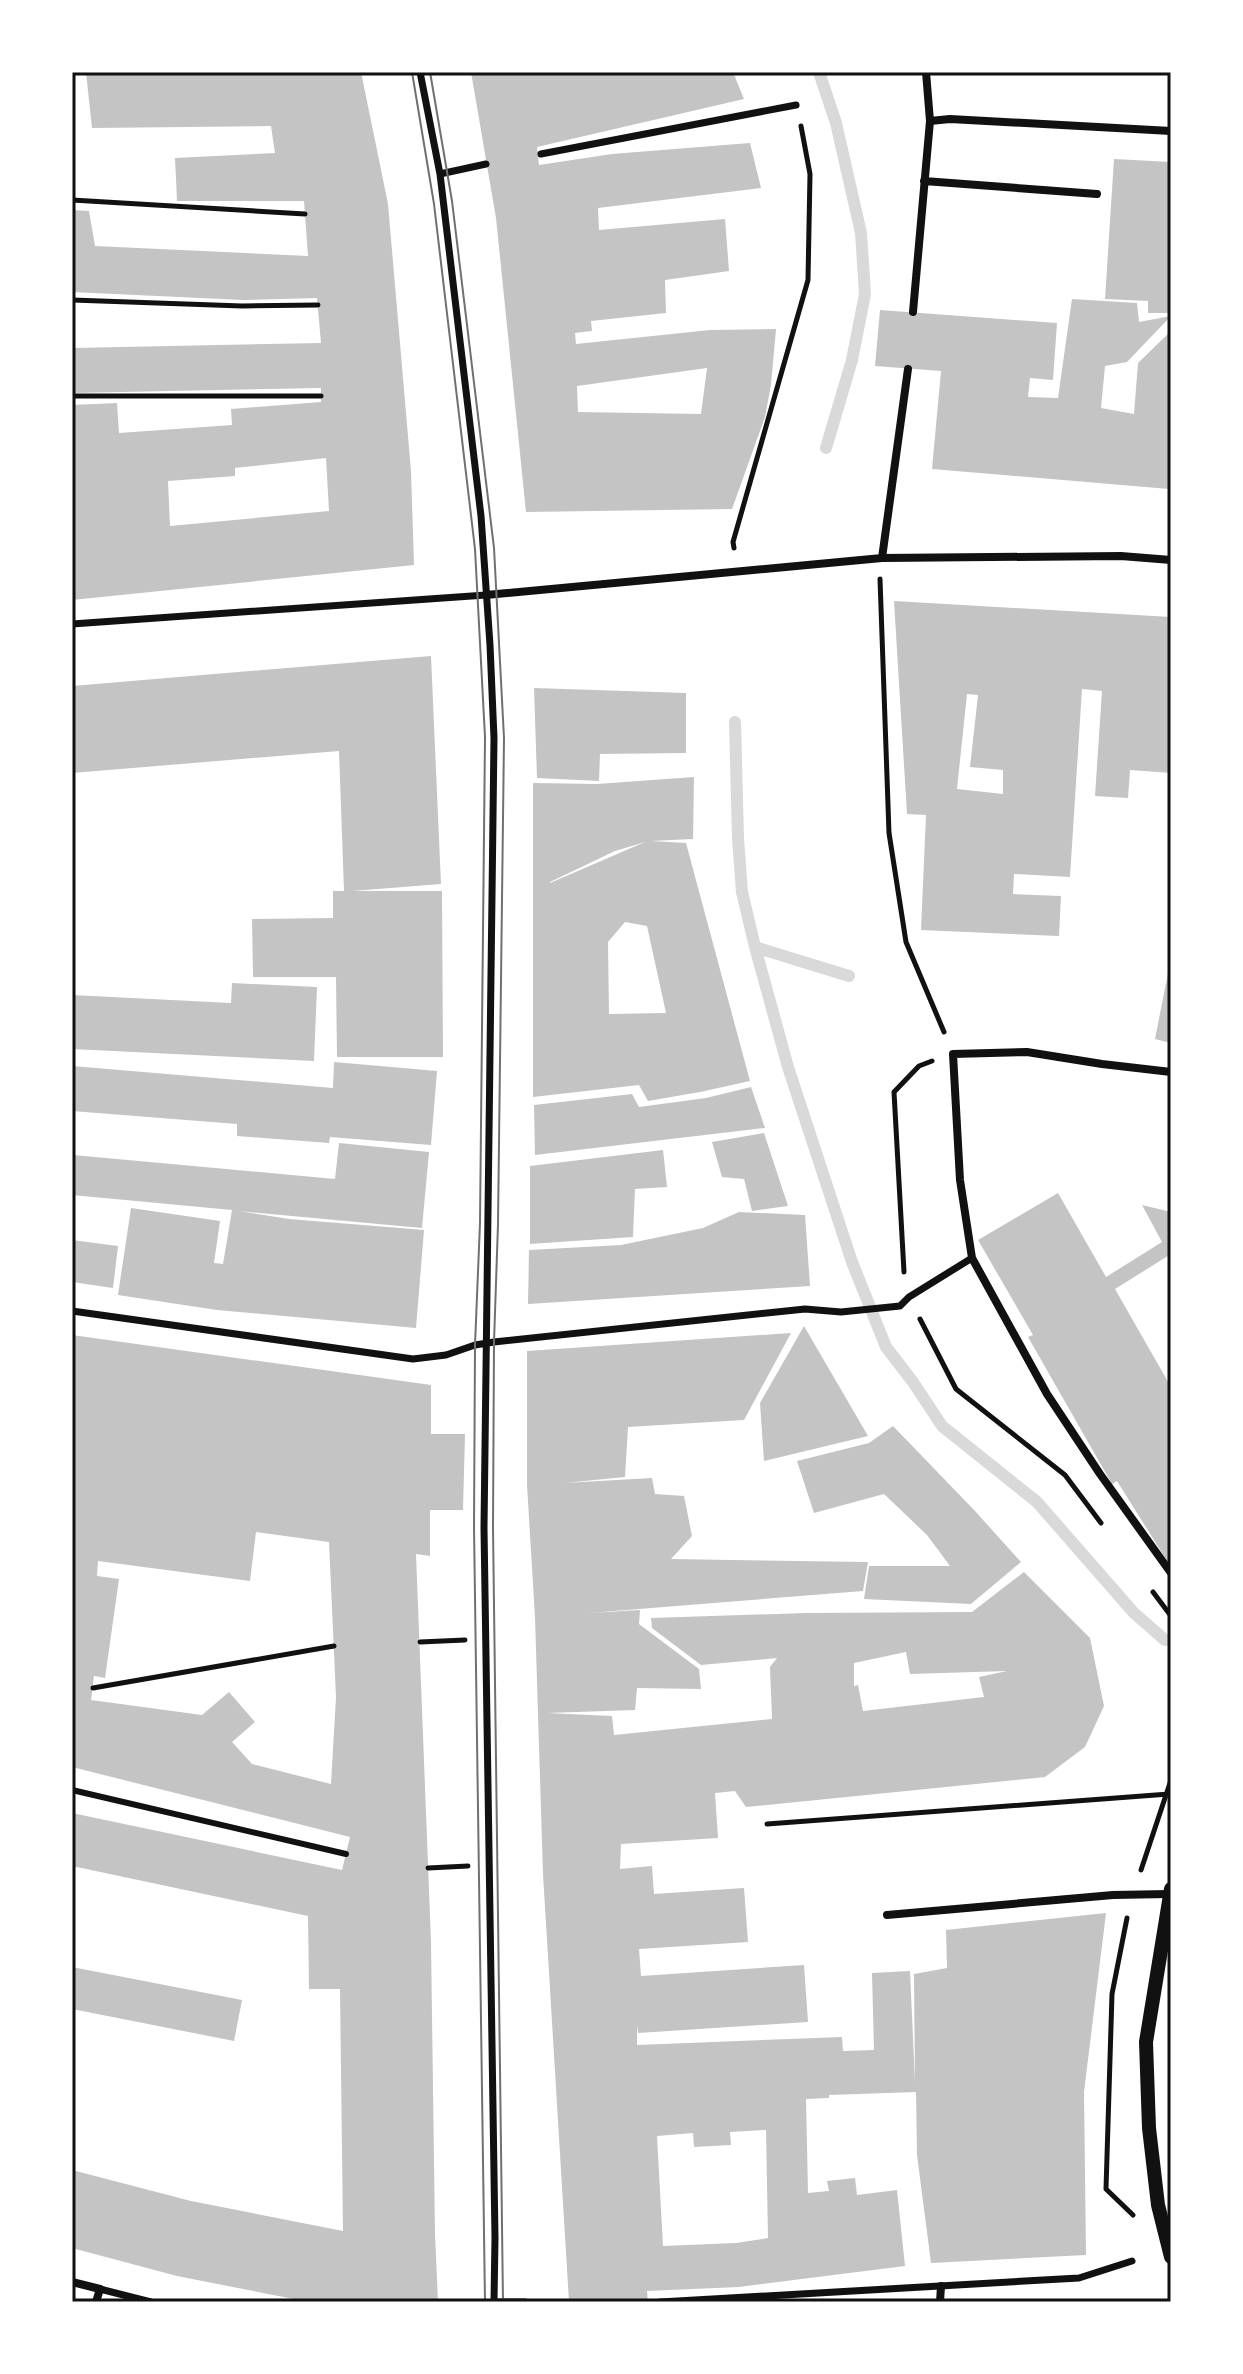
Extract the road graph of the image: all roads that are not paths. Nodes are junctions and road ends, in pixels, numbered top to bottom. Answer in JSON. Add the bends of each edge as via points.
{"nodes":[{"id":1,"x":420,"y":72,"type":"edge"},
{"id":2,"x":926,"y":72,"type":"edge"},
{"id":3,"x":796,"y":105,"type":"road end"},
{"id":4,"x":930,"y":121,"type":"junction"},
{"id":5,"x":1171,"y":131,"type":"edge"},
{"id":6,"x":541,"y":154,"type":"dead end"},
{"id":7,"x":486,"y":164,"type":"dead end"},
{"id":8,"x":440,"y":174,"type":"junction"},
{"id":9,"x":924,"y":181,"type":"junction"},
{"id":10,"x":1097,"y":194,"type":"dead end"},
{"id":11,"x":913,"y":312,"type":"dead end"},
{"id":12,"x":908,"y":369,"type":"dead end"},
{"id":13,"x":882,"y":558,"type":"junction"},
{"id":14,"x":1171,"y":560,"type":"edge"},
{"id":15,"x":486,"y":595,"type":"junction"},
{"id":16,"x":72,"y":624,"type":"edge"},
{"id":17,"x":1171,"y":1072,"type":"edge"},
{"id":18,"x":972,"y":1258,"type":"junction"},
{"id":19,"x":72,"y":1311,"type":"edge"},
{"id":20,"x":485,"y":1344,"type":"junction"},
{"id":21,"x":1171,"y":1573,"type":"edge"},
{"id":22,"x":72,"y":1790,"type":"edge"},
{"id":23,"x":346,"y":1854,"type":"dead end"},
{"id":24,"x":1170,"y":1892,"type":"edge"},
{"id":25,"x":887,"y":1915,"type":"dead end"},
{"id":26,"x":1169,"y":2252,"type":"edge"},
{"id":27,"x":1132,"y":2261,"type":"dead end"},
{"id":28,"x":72,"y":2282,"type":"edge"},
{"id":29,"x":941,"y":2286,"type":"junction"},
{"id":30,"x":100,"y":2289,"type":"junction"},
{"id":31,"x":96,"y":2302,"type":"edge"},
{"id":32,"x":151,"y":2302,"type":"edge"},
{"id":33,"x":494,"y":2302,"type":"edge"},
{"id":34,"x":525,"y":2302,"type":"edge"},
{"id":35,"x":660,"y":2302,"type":"edge"},
{"id":36,"x":940,"y":2302,"type":"edge"}],
"edges":[{"from":1,"to":8,"type":"street"},
{"from":2,"to":4,"type":"street"},
{"from":3,"to":6,"type":"street"},
{"from":4,"to":5,"type":"street"},
{"from":4,"to":9,"type":"street"},
{"from":7,"to":8,"type":"street"},
{"from":8,"to":15,"type":"street"},
{"from":9,"to":10,"type":"street"},
{"from":9,"to":11,"type":"street"},
{"from":12,"to":13,"type":"street"},
{"from":13,"to":14,"type":"street"},
{"from":13,"to":15,"type":"street"},
{"from":15,"to":16,"type":"street"},
{"from":15,"to":20,"type":"street","via":[[494,753]]},
{"from":17,"to":18,"type":"street","via":[[1027,1052],[953,1054],[960,1180]]},
{"from":18,"to":20,"type":"street","via":[[900,1306],[841,1312],[805,1309]]},
{"from":18,"to":21,"type":"street","via":[[1047,1394]]},
{"from":19,"to":20,"type":"street","via":[[413,1359]]},
{"from":20,"to":33,"type":"street"},
{"from":22,"to":23,"type":"lane"},
{"from":24,"to":25,"type":"street"},
{"from":24,"to":26,"type":"street","via":[[1146,2042],[1149,2128]]},
{"from":27,"to":29,"type":"street","via":[[1079,2278]]},
{"from":28,"to":30,"type":"street"},
{"from":29,"to":35,"type":"street"},
{"from":29,"to":36,"type":"street"},
{"from":30,"to":31,"type":"street"},
{"from":30,"to":32,"type":"street"},
{"from":33,"to":34,"type":"street"}]}
